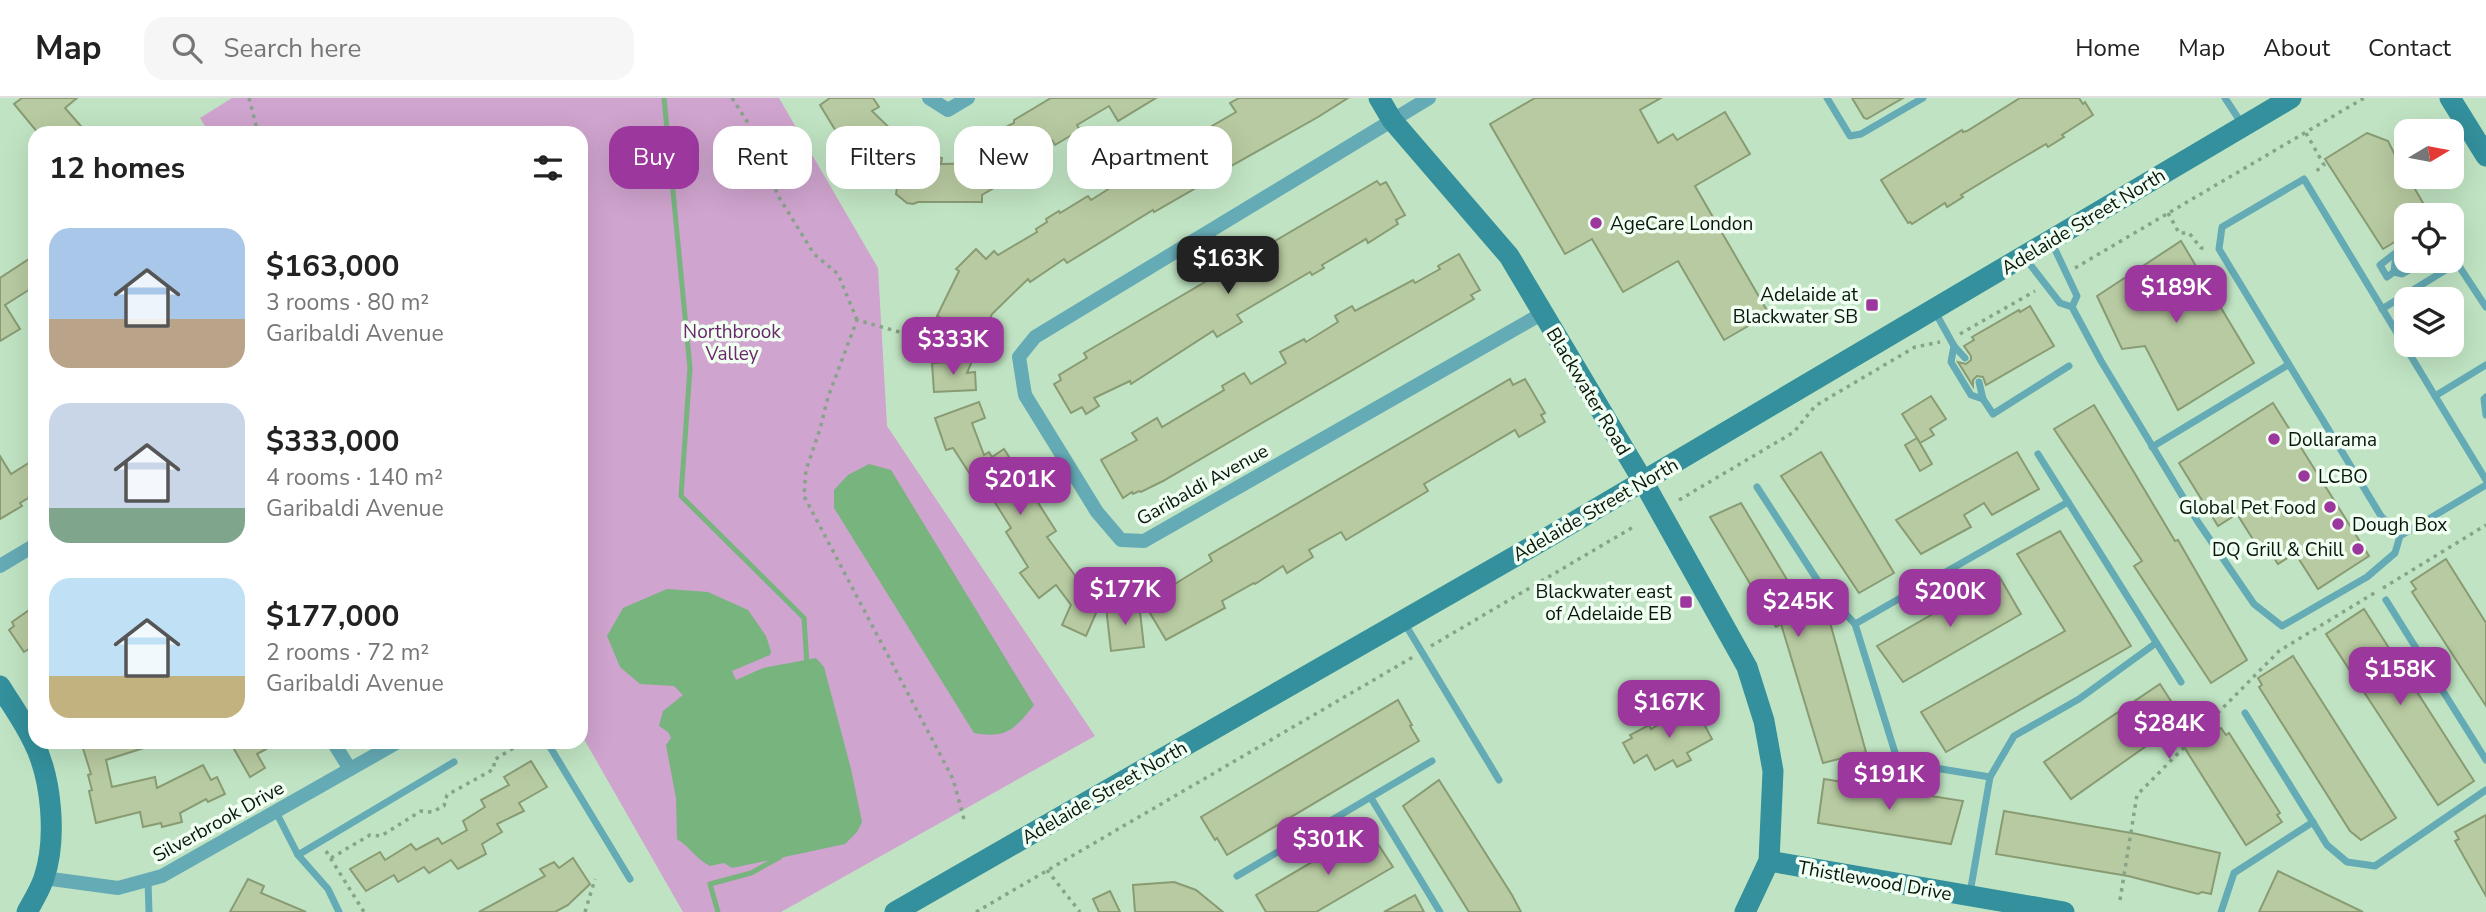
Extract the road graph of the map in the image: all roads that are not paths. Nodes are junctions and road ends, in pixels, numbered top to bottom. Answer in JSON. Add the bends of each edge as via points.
{"nodes":[{"id":1,"x":929,"y":98,"type":"edge"},
{"id":2,"x":968,"y":98,"type":"edge"},
{"id":3,"x":1379,"y":98,"type":"edge"},
{"id":4,"x":1429,"y":98,"type":"edge"},
{"id":5,"x":1827,"y":98,"type":"edge"},
{"id":6,"x":1923,"y":98,"type":"edge"},
{"id":7,"x":2225,"y":98,"type":"edge"},
{"id":8,"x":2291,"y":98,"type":"edge"},
{"id":9,"x":2449,"y":98,"type":"edge"},
{"id":10,"x":1392,"y":120,"type":"junction"},
{"id":11,"x":2244,"y":126,"type":"junction"},
{"id":12,"x":2486,"y":156,"type":"edge"},
{"id":13,"x":2050,"y":240,"type":"junction"},
{"id":14,"x":2394,"y":254,"type":"edge"},
{"id":15,"x":2024,"y":256,"type":"junction"},
{"id":16,"x":2394,"y":272,"type":"edge"},
{"id":17,"x":2441,"y":273,"type":"edge"},
{"id":18,"x":2464,"y":273,"type":"edge"},
{"id":19,"x":2072,"y":307,"type":"junction"},
{"id":20,"x":2486,"y":307,"type":"edge"},
{"id":21,"x":1934,"y":309,"type":"junction"},
{"id":22,"x":2382,"y":309,"type":"junction"},
{"id":23,"x":1543,"y":313,"type":"junction"},
{"id":24,"x":1952,"y":343,"type":"junction"},
{"id":25,"x":1965,"y":358,"type":"dead end"},
{"id":26,"x":2288,"y":365,"type":"junction"},
{"id":27,"x":2486,"y":365,"type":"edge"},
{"id":28,"x":2069,"y":366,"type":"dead end"},
{"id":29,"x":1979,"y":382,"type":"dead end"},
{"id":30,"x":2435,"y":396,"type":"junction"},
{"id":31,"x":2486,"y":397,"type":"edge"},
{"id":32,"x":1983,"y":399,"type":"junction"},
{"id":33,"x":2486,"y":415,"type":"edge"},
{"id":34,"x":2152,"y":446,"type":"junction"},
{"id":35,"x":2038,"y":454,"type":"dead end"},
{"id":36,"x":1643,"y":481,"type":"junction"},
{"id":37,"x":2486,"y":483,"type":"edge"},
{"id":38,"x":1757,"y":487,"type":"dead end"},
{"id":39,"x":2068,"y":502,"type":"junction"},
{"id":40,"x":2400,"y":536,"type":"junction"},
{"id":41,"x":28,"y":549,"type":"edge"},
{"id":42,"x":0,"y":566,"type":"edge"},
{"id":43,"x":2386,"y":600,"type":"dead end"},
{"id":44,"x":1403,"y":620,"type":"junction"},
{"id":45,"x":1855,"y":624,"type":"junction"},
{"id":46,"x":2156,"y":643,"type":"junction"},
{"id":47,"x":2181,"y":682,"type":"dead end"},
{"id":48,"x":0,"y":686,"type":"edge"},
{"id":49,"x":2245,"y":713,"type":"dead end"},
{"id":50,"x":28,"y":733,"type":"edge"},
{"id":51,"x":36,"y":749,"type":"edge"},
{"id":52,"x":337,"y":749,"type":"edge"},
{"id":53,"x":386,"y":749,"type":"edge"},
{"id":54,"x":551,"y":749,"type":"edge"},
{"id":55,"x":2486,"y":760,"type":"edge"},
{"id":56,"x":1432,"y":761,"type":"dead end"},
{"id":57,"x":454,"y":762,"type":"dead end"},
{"id":58,"x":350,"y":769,"type":"junction"},
{"id":59,"x":1990,"y":777,"type":"junction"},
{"id":60,"x":1499,"y":780,"type":"dead end"},
{"id":61,"x":2486,"y":790,"type":"edge"},
{"id":62,"x":1371,"y":798,"type":"junction"},
{"id":63,"x":276,"y":811,"type":"junction"},
{"id":64,"x":2313,"y":822,"type":"junction"},
{"id":65,"x":298,"y":855,"type":"junction"},
{"id":66,"x":1769,"y":861,"type":"junction"},
{"id":67,"x":1237,"y":876,"type":"dead end"},
{"id":68,"x":44,"y":878,"type":"junction"},
{"id":69,"x":630,"y":879,"type":"dead end"},
{"id":70,"x":148,"y":880,"type":"junction"},
{"id":71,"x":1970,"y":896,"type":"junction"},
{"id":72,"x":27,"y":912,"type":"edge"},
{"id":73,"x":149,"y":912,"type":"edge"},
{"id":74,"x":339,"y":912,"type":"edge"},
{"id":75,"x":895,"y":912,"type":"edge"},
{"id":76,"x":1440,"y":912,"type":"edge"},
{"id":77,"x":1745,"y":912,"type":"edge"},
{"id":78,"x":2064,"y":912,"type":"edge"},
{"id":79,"x":2221,"y":912,"type":"edge"}],
"edges":[{"from":1,"to":2,"type":"street","via":[[948,110]]},
{"from":3,"to":10,"type":"main road","name":"Blackwater Road"},
{"from":4,"to":10,"type":"street","name":"Garibaldi Avenue"},
{"from":5,"to":6,"type":"lane","via":[[1850,136]]},
{"from":7,"to":11,"type":"lane"},
{"from":8,"to":11,"type":"main road","name":"Adelaide Street North"},
{"from":9,"to":12,"type":"main road"},
{"from":10,"to":23,"type":"main road","name":"Blackwater Road","via":[[1509,256]]},
{"from":10,"to":23,"type":"street","name":"Garibaldi Avenue","via":[[1035,337],[1018,357],[1025,395],[1097,512],[1121,540],[1144,541]]},
{"from":11,"to":13,"type":"main road","name":"Adelaide Street North"},
{"from":13,"to":15,"type":"main road","name":"Adelaide Street North"},
{"from":13,"to":19,"type":"lane","via":[[2077,296]]},
{"from":14,"to":16,"type":"lane","via":[[2380,265],[2387,277]]},
{"from":15,"to":19,"type":"lane","via":[[2060,303]]},
{"from":15,"to":21,"type":"main road","name":"Adelaide Street North"},
{"from":17,"to":22,"type":"lane"},
{"from":18,"to":20,"type":"lane"},
{"from":19,"to":34,"type":"lane"},
{"from":21,"to":24,"type":"lane"},
{"from":21,"to":36,"type":"main road","name":"Adelaide Street North"},
{"from":22,"to":26,"type":"lane","via":[[2304,179],[2222,227],[2219,249]]},
{"from":22,"to":30,"type":"lane"},
{"from":23,"to":36,"type":"main road","name":"Blackwater Road"},
{"from":24,"to":25,"type":"lane"},
{"from":24,"to":32,"type":"lane","via":[[1951,362],[1971,395]]},
{"from":26,"to":34,"type":"lane"},
{"from":26,"to":40,"type":"lane","via":[[2381,516]]},
{"from":27,"to":30,"type":"lane"},
{"from":28,"to":32,"type":"lane","via":[[1993,414]]},
{"from":29,"to":32,"type":"lane"},
{"from":30,"to":37,"type":"lane"},
{"from":31,"to":33,"type":"lane"},
{"from":34,"to":40,"type":"lane","via":[[2254,604],[2282,626],[2367,577],[2395,553]]},
{"from":35,"to":39,"type":"lane"},
{"from":36,"to":44,"type":"main road","name":"Adelaide Street North"},
{"from":36,"to":66,"type":"main road","name":"Blackwater Road","via":[[1747,667],[1773,771]]},
{"from":37,"to":40,"type":"lane"},
{"from":38,"to":45,"type":"lane","via":[[1825,592]]},
{"from":39,"to":45,"type":"lane"},
{"from":39,"to":46,"type":"lane"},
{"from":41,"to":42,"type":"street"},
{"from":43,"to":55,"type":"lane"},
{"from":44,"to":60,"type":"lane"},
{"from":44,"to":75,"type":"main road","name":"Adelaide Street North"},
{"from":45,"to":59,"type":"lane","via":[[1898,759]]},
{"from":46,"to":47,"type":"lane"},
{"from":46,"to":59,"type":"lane","via":[[2079,699],[2014,736]]},
{"from":48,"to":50,"type":"main road"},
{"from":49,"to":64,"type":"lane"},
{"from":51,"to":68,"type":"main road","via":[[45,769],[50,811]]},
{"from":52,"to":58,"type":"street"},
{"from":53,"to":58,"type":"street","name":"Silverbrook Drive"},
{"from":54,"to":69,"type":"lane"},
{"from":56,"to":62,"type":"lane"},
{"from":57,"to":65,"type":"lane"},
{"from":58,"to":63,"type":"street","name":"Silverbrook Drive"},
{"from":59,"to":71,"type":"lane"},
{"from":61,"to":64,"type":"lane","via":[[2375,866],[2347,862],[2327,845]]},
{"from":62,"to":67,"type":"lane"},
{"from":62,"to":76,"type":"lane"},
{"from":63,"to":65,"type":"lane"},
{"from":63,"to":70,"type":"street","name":"Silverbrook Drive"},
{"from":64,"to":79,"type":"lane","via":[[2234,873]]},
{"from":65,"to":74,"type":"lane","via":[[328,889]]},
{"from":66,"to":71,"type":"main road","name":"Thistlewood Drive"},
{"from":66,"to":77,"type":"main road","name":"Blackwater Road"},
{"from":68,"to":70,"type":"street","name":"Silverbrook Drive","via":[[118,888]]},
{"from":68,"to":72,"type":"main road"},
{"from":70,"to":73,"type":"lane"},
{"from":71,"to":78,"type":"main road","name":"Thistlewood Drive"}]}
